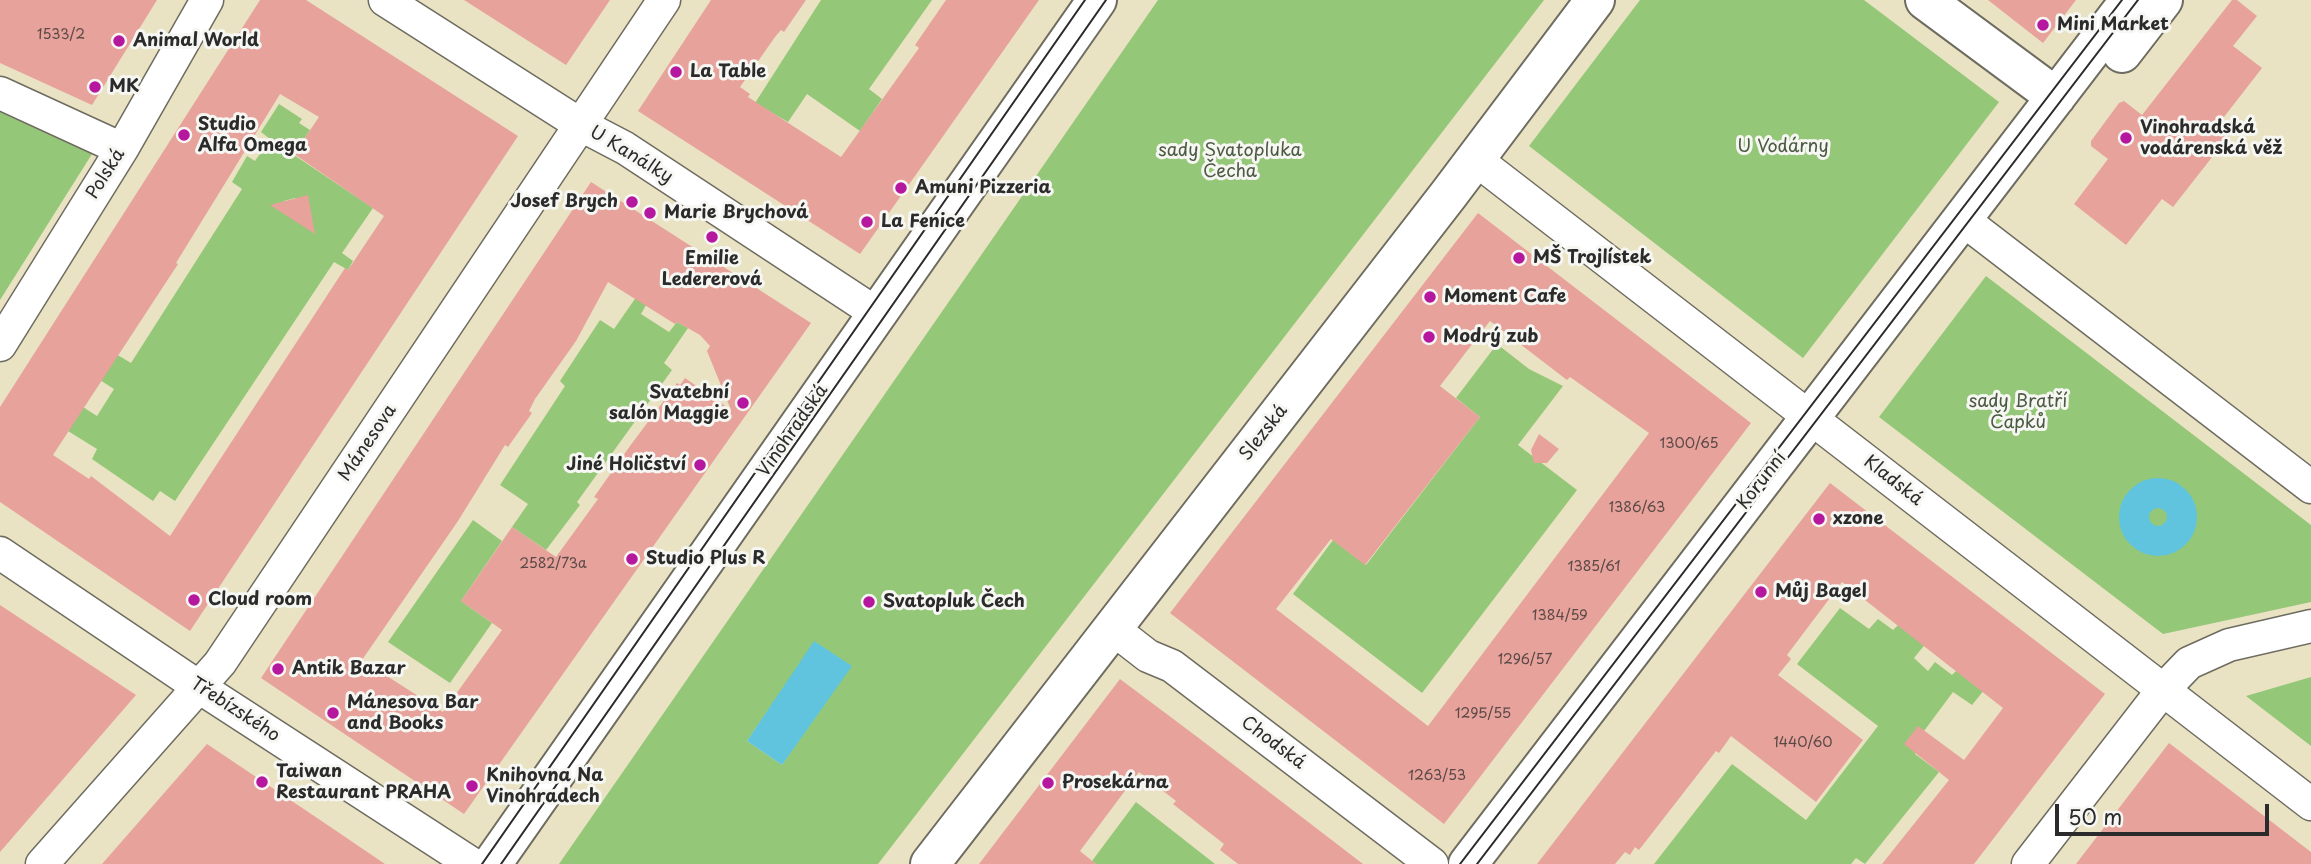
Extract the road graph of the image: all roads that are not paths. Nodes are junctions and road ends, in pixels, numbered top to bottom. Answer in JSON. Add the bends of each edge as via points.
{"nodes":[{"id":1,"x":207,"y":0,"type":"edge"},
{"id":2,"x":385,"y":0,"type":"edge"},
{"id":3,"x":664,"y":0,"type":"edge"},
{"id":4,"x":1097,"y":0,"type":"edge"},
{"id":5,"x":1595,"y":0,"type":"edge"},
{"id":6,"x":1925,"y":0,"type":"edge"},
{"id":7,"x":2130,"y":0,"type":"edge"},
{"id":8,"x":2163,"y":0,"type":"edge"},
{"id":9,"x":0,"y":93,"type":"edge"},
{"id":10,"x":2056,"y":97,"type":"junction"},
{"id":11,"x":581,"y":125,"type":"junction"},
{"id":12,"x":122,"y":149,"type":"junction"},
{"id":13,"x":1475,"y":159,"type":"junction"},
{"id":14,"x":1962,"y":219,"type":"junction"},
{"id":15,"x":876,"y":313,"type":"junction"},
{"id":16,"x":0,"y":345,"type":"edge"},
{"id":17,"x":1811,"y":417,"type":"junction"},
{"id":18,"x":2311,"y":487,"type":"edge"},
{"id":19,"x":0,"y":553,"type":"edge"},
{"id":20,"x":2311,"y":626,"type":"edge"},
{"id":21,"x":1112,"y":628,"type":"junction"},
{"id":22,"x":200,"y":687,"type":"junction"},
{"id":23,"x":2162,"y":691,"type":"junction"},
{"id":24,"x":2311,"y":804,"type":"edge"},
{"id":25,"x":42,"y":864,"type":"edge"},
{"id":26,"x":471,"y":864,"type":"edge"},
{"id":27,"x":492,"y":864,"type":"edge"},
{"id":28,"x":930,"y":864,"type":"edge"},
{"id":29,"x":1432,"y":864,"type":"edge"},
{"id":30,"x":1468,"y":864,"type":"edge"},
{"id":31,"x":2028,"y":864,"type":"edge"}],
"edges":[{"from":1,"to":12,"type":"street","name":"Polská"},
{"from":2,"to":11,"type":"street","name":"U Kanálky"},
{"from":3,"to":11,"type":"street","name":"Mánesova"},
{"from":4,"to":15,"type":"street","name":"Vinohradská"},
{"from":5,"to":13,"type":"street","name":"Slezská"},
{"from":6,"to":10,"type":"street"},
{"from":7,"to":10,"type":"street","name":"Korunní"},
{"from":8,"to":10,"type":"street","via":[[2103,78]]},
{"from":9,"to":12,"type":"street"},
{"from":10,"to":14,"type":"street","name":"Korunní"},
{"from":11,"to":15,"type":"street","name":"U Kanálky","via":[[625,148]]},
{"from":11,"to":22,"type":"street","name":"Mánesova"},
{"from":12,"to":16,"type":"street","name":"Polská"},
{"from":13,"to":17,"type":"street","name":"Kladská"},
{"from":13,"to":21,"type":"street","name":"Slezská"},
{"from":14,"to":17,"type":"street","name":"Korunní"},
{"from":14,"to":18,"type":"street"},
{"from":15,"to":27,"type":"street","name":"Vinohradská"},
{"from":17,"to":23,"type":"street","name":"Kladská"},
{"from":17,"to":30,"type":"street","name":"Korunní"},
{"from":19,"to":22,"type":"street","name":"Třebízského"},
{"from":20,"to":23,"type":"street","via":[[2205,654],[2189,663]]},
{"from":21,"to":28,"type":"street","name":"Slezská"},
{"from":21,"to":29,"type":"street","name":"Chodská","via":[[1147,656],[1171,666]]},
{"from":22,"to":25,"type":"street","name":"Mánesova"},
{"from":22,"to":26,"type":"street","name":"Třebízského"},
{"from":23,"to":24,"type":"street","name":"Kladská"},
{"from":23,"to":31,"type":"street"}]}
